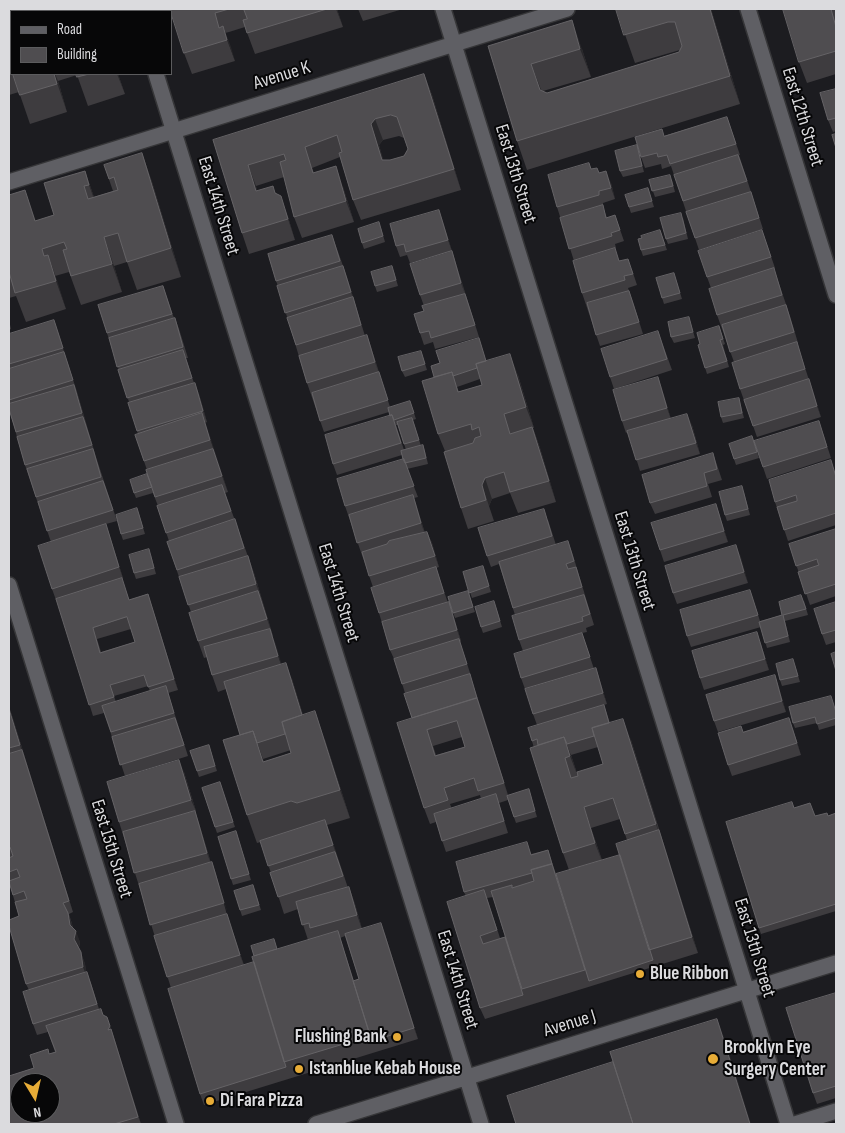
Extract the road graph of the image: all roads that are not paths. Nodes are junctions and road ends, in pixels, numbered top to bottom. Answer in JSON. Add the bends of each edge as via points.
{"nodes":[{"id":1,"x":443,"y":9,"type":"edge"},
{"id":2,"x":567,"y":9,"type":"edge"},
{"id":3,"x":748,"y":9,"type":"edge"},
{"id":4,"x":454,"y":44,"type":"junction"},
{"id":5,"x":156,"y":75,"type":"edge"},
{"id":6,"x":173,"y":131,"type":"junction"},
{"id":7,"x":9,"y":182,"type":"edge"},
{"id":8,"x":836,"y":295,"type":"edge"},
{"id":9,"x":9,"y":585,"type":"edge"},
{"id":10,"x":836,"y":963,"type":"edge"},
{"id":11,"x":746,"y":991,"type":"junction"},
{"id":12,"x":466,"y":1077,"type":"junction"},
{"id":13,"x":836,"y":1111,"type":"edge"},
{"id":14,"x":176,"y":1124,"type":"edge"},
{"id":15,"x":316,"y":1124,"type":"edge"},
{"id":16,"x":481,"y":1124,"type":"edge"},
{"id":17,"x":788,"y":1124,"type":"edge"},
{"id":18,"x":795,"y":1124,"type":"edge"}],
"edges":[{"from":1,"to":4,"type":"street","name":"East 13th Street"},
{"from":2,"to":4,"type":"street","name":"Avenue K"},
{"from":3,"to":8,"type":"street","name":"East 12th Street"},
{"from":4,"to":6,"type":"street","name":"Avenue K"},
{"from":4,"to":11,"type":"street","name":"East 13th Street"},
{"from":5,"to":6,"type":"street","name":"East 14th Street"},
{"from":6,"to":7,"type":"street","name":"Avenue K"},
{"from":6,"to":12,"type":"street","name":"East 14th Street"},
{"from":9,"to":14,"type":"street","name":"East 15th Street"},
{"from":10,"to":11,"type":"street","name":"Avenue J"},
{"from":11,"to":12,"type":"street","name":"Avenue J"},
{"from":11,"to":17,"type":"street","name":"East 13th Street"},
{"from":12,"to":15,"type":"street","name":"Avenue J"},
{"from":12,"to":16,"type":"street","name":"East 14th Street"},
{"from":13,"to":18,"type":"street"}]}
